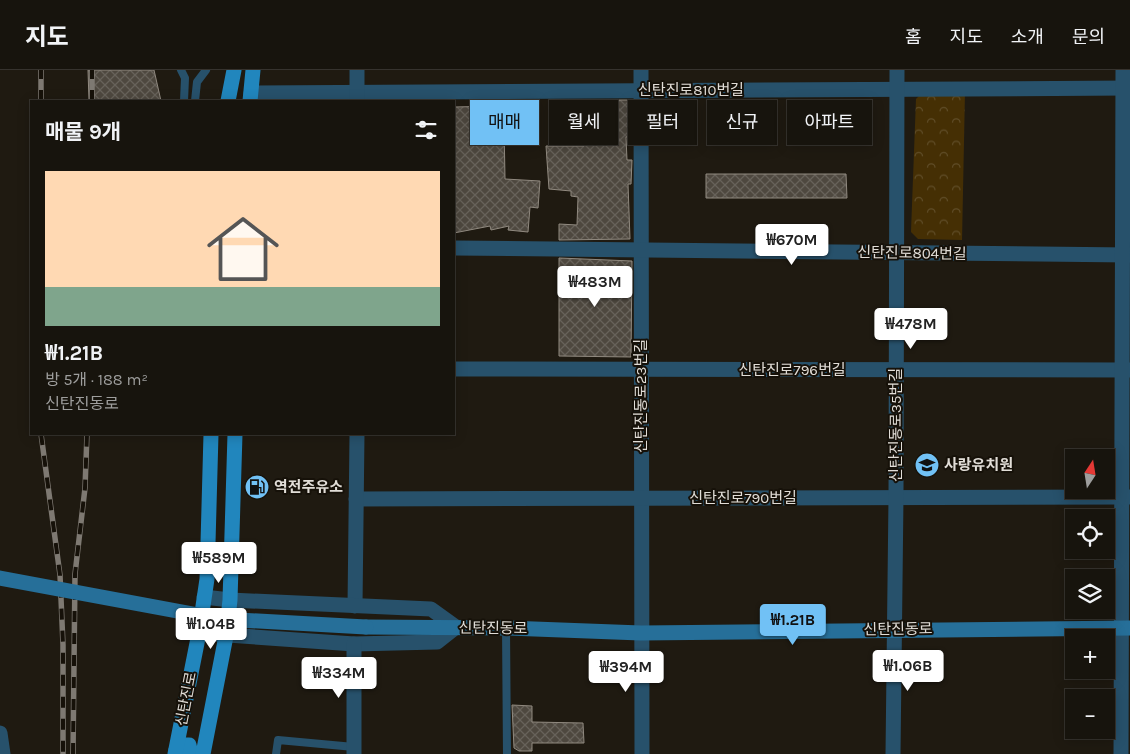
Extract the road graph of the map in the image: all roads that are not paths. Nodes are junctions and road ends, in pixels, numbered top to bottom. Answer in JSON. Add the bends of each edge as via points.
{"nodes":[{"id":1,"x":181,"y":70,"type":"edge"},
{"id":2,"x":206,"y":70,"type":"edge"},
{"id":3,"x":234,"y":70,"type":"edge"},
{"id":4,"x":253,"y":70,"type":"edge"},
{"id":5,"x":357,"y":70,"type":"edge"},
{"id":6,"x":641,"y":70,"type":"edge"},
{"id":7,"x":897,"y":70,"type":"edge"},
{"id":8,"x":1122,"y":70,"type":"edge"},
{"id":9,"x":1126,"y":88,"type":"edge"},
{"id":10,"x":898,"y":89,"type":"junction"},
{"id":11,"x":641,"y":90,"type":"junction"},
{"id":12,"x":251,"y":97,"type":"edge"},
{"id":13,"x":357,"y":97,"type":"edge"},
{"id":14,"x":184,"y":100,"type":"edge"},
{"id":15,"x":195,"y":100,"type":"edge"},
{"id":16,"x":228,"y":100,"type":"edge"},
{"id":17,"x":455,"y":248,"type":"edge"},
{"id":18,"x":641,"y":250,"type":"junction"},
{"id":19,"x":896,"y":252,"type":"junction"},
{"id":20,"x":1126,"y":255,"type":"edge"},
{"id":21,"x":455,"y":369,"type":"edge"},
{"id":22,"x":640,"y":369,"type":"junction"},
{"id":23,"x":896,"y":370,"type":"junction"},
{"id":24,"x":1126,"y":370,"type":"edge"},
{"id":25,"x":211,"y":435,"type":"edge"},
{"id":26,"x":235,"y":435,"type":"edge"},
{"id":27,"x":357,"y":435,"type":"edge"},
{"id":28,"x":896,"y":497,"type":"junction"},
{"id":29,"x":1126,"y":497,"type":"edge"},
{"id":30,"x":642,"y":498,"type":"junction"},
{"id":31,"x":356,"y":499,"type":"junction"},
{"id":32,"x":0,"y":578,"type":"edge"},
{"id":33,"x":204,"y":597,"type":"junction"},
{"id":34,"x":230,"y":600,"type":"junction"},
{"id":35,"x":356,"y":606,"type":"junction"},
{"id":36,"x":456,"y":627,"type":"junction"},
{"id":37,"x":506,"y":628,"type":"junction"},
{"id":38,"x":1126,"y":628,"type":"edge"},
{"id":39,"x":894,"y":629,"type":"junction"},
{"id":40,"x":199,"y":633,"type":"junction"},
{"id":41,"x":641,"y":633,"type":"junction"},
{"id":42,"x":226,"y":636,"type":"junction"},
{"id":43,"x":354,"y":644,"type":"junction"},
{"id":44,"x":0,"y":733,"type":"edge"},
{"id":45,"x":354,"y":751,"type":"edge"},
{"id":46,"x":176,"y":752,"type":"edge"},
{"id":47,"x":3,"y":754,"type":"edge"},
{"id":48,"x":191,"y":754,"type":"edge"},
{"id":49,"x":203,"y":754,"type":"edge"},
{"id":50,"x":276,"y":754,"type":"edge"},
{"id":51,"x":507,"y":754,"type":"edge"},
{"id":52,"x":642,"y":754,"type":"edge"},
{"id":53,"x":892,"y":754,"type":"edge"},
{"id":54,"x":1121,"y":754,"type":"edge"}],
"edges":[{"from":1,"to":14,"type":"lane","via":[[185,78]]},
{"from":2,"to":15,"type":"lane","via":[[197,82]]},
{"from":3,"to":16,"type":"main road"},
{"from":4,"to":12,"type":"main road"},
{"from":5,"to":13,"type":"street"},
{"from":6,"to":11,"type":"street","name":"신탄진동로23번길"},
{"from":7,"to":10,"type":"street","name":"신탄진동로35번길"},
{"from":8,"to":9,"type":"street"},
{"from":9,"to":10,"type":"street","name":"신탄진로810번길"},
{"from":9,"to":20,"type":"street"},
{"from":10,"to":11,"type":"street","name":"신탄진로810번길"},
{"from":10,"to":19,"type":"street","name":"신탄진동로35번길"},
{"from":11,"to":13,"type":"street","name":"신탄진로810번길"},
{"from":11,"to":18,"type":"street","name":"신탄진동로23번길"},
{"from":12,"to":13,"type":"street","name":"신탄진로810번길"},
{"from":17,"to":18,"type":"street","name":"신탄진로804번길"},
{"from":18,"to":19,"type":"street","name":"신탄진로804번길"},
{"from":18,"to":22,"type":"street","name":"신탄진동로23번길"},
{"from":19,"to":20,"type":"street","name":"신탄진로804번길"},
{"from":19,"to":23,"type":"street","name":"신탄진동로35번길"},
{"from":20,"to":24,"type":"street"},
{"from":21,"to":22,"type":"street","name":"신탄진로796번길"},
{"from":22,"to":23,"type":"street","name":"신탄진로796번길"},
{"from":22,"to":30,"type":"street","name":"신탄진동로23번길"},
{"from":23,"to":24,"type":"street","name":"신탄진로796번길"},
{"from":23,"to":28,"type":"street","name":"신탄진동로35번길"},
{"from":24,"to":29,"type":"street"},
{"from":25,"to":33,"type":"main road","name":"신탄진로"},
{"from":26,"to":34,"type":"main road","name":"신탄진로"},
{"from":27,"to":31,"type":"street"},
{"from":28,"to":29,"type":"street","name":"신탄진로790번길"},
{"from":28,"to":30,"type":"street","name":"신탄진로790번길"},
{"from":28,"to":39,"type":"street","name":"신탄진동로35번길"},
{"from":29,"to":38,"type":"street"},
{"from":30,"to":31,"type":"street","name":"신탄진로790번길"},
{"from":30,"to":41,"type":"street","name":"신탄진동로23번길"},
{"from":31,"to":35,"type":"street"},
{"from":32,"to":36,"type":"main road","name":"신탄진동로","bridge":true,"via":[[220,619],[366,627]]},
{"from":33,"to":34,"type":"street"},
{"from":33,"to":40,"type":"main road","name":"신탄진로"},
{"from":34,"to":35,"type":"street"},
{"from":34,"to":42,"type":"main road","name":"신탄진로"},
{"from":35,"to":36,"type":"street","via":[[431,609]]},
{"from":36,"to":37,"type":"main road","name":"신탄진동로"},
{"from":36,"to":43,"type":"street","via":[[437,642]]},
{"from":37,"to":41,"type":"main road","name":"신탄진동로"},
{"from":37,"to":51,"type":"lane"},
{"from":38,"to":39,"type":"main road","name":"신탄진동로"},
{"from":38,"to":54,"type":"street"},
{"from":39,"to":41,"type":"main road","name":"신탄진동로"},
{"from":39,"to":53,"type":"street","name":"신탄진동로35번길"},
{"from":40,"to":42,"type":"street"},
{"from":40,"to":46,"type":"main road","name":"신탄진로"},
{"from":41,"to":52,"type":"street","name":"신탄진동로23번길"},
{"from":42,"to":43,"type":"street"},
{"from":42,"to":49,"type":"main road","name":"신탄진로"},
{"from":43,"to":45,"type":"street"},
{"from":44,"to":47,"type":"street"},
{"from":45,"to":50,"type":"lane","via":[[278,740]]},
{"from":46,"to":48,"type":"main road","via":[[189,745]]}]}
